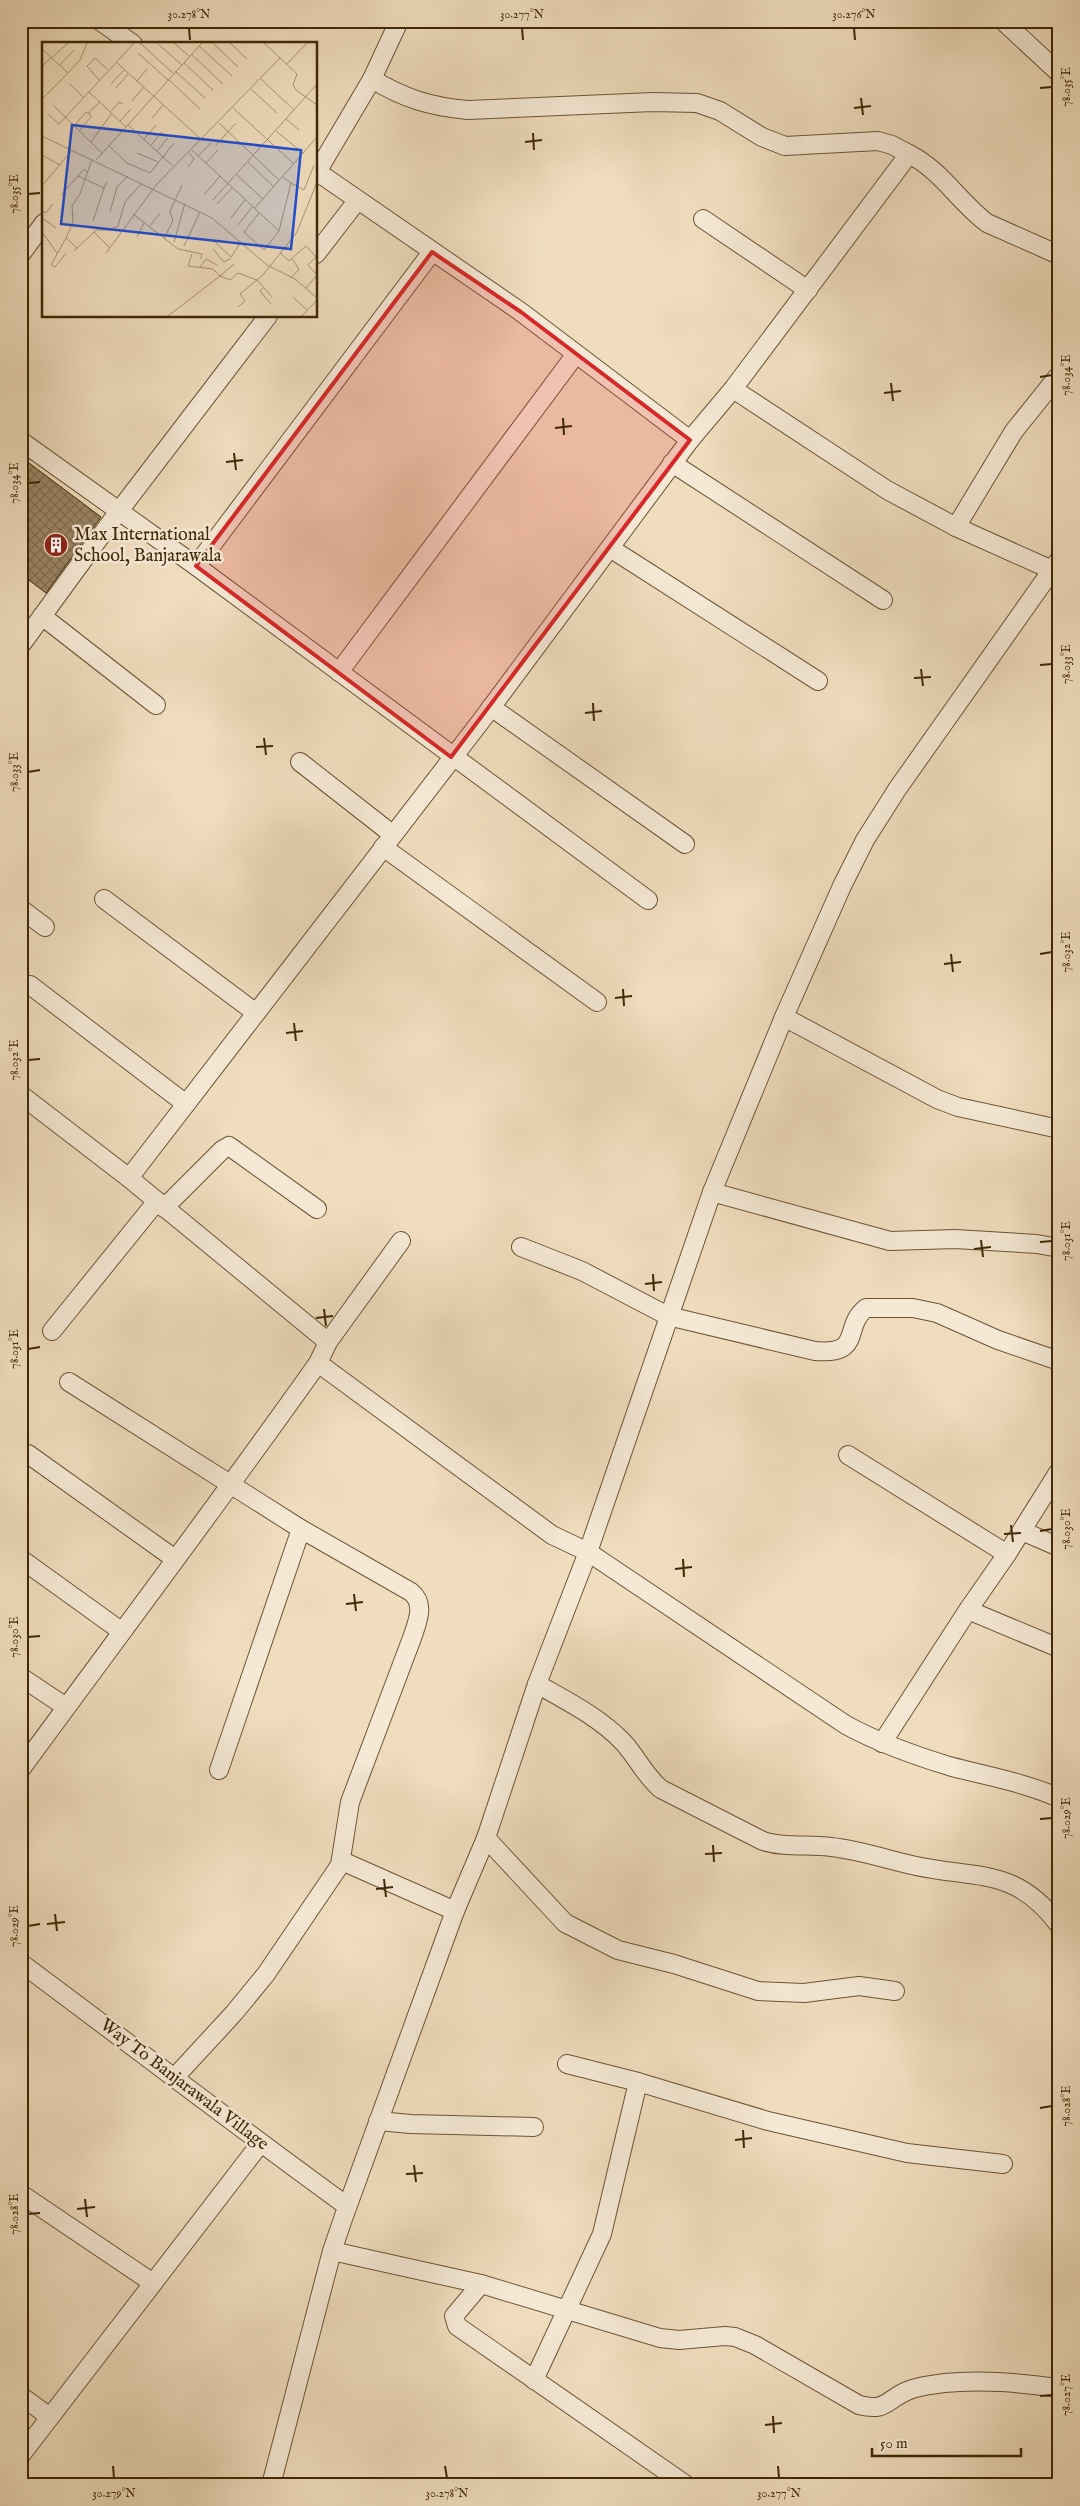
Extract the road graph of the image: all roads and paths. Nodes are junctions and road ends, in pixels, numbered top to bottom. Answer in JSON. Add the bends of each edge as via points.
{"nodes":[{"id":1,"x":100,"y":21,"type":"edge"},
{"id":2,"x":399,"y":21,"type":"edge"},
{"id":3,"x":1003,"y":21,"type":"edge"},
{"id":4,"x":130,"y":42,"type":"edge"},
{"id":5,"x":1059,"y":73,"type":"edge"},
{"id":6,"x":372,"y":79,"type":"junction"},
{"id":7,"x":909,"y":154,"type":"junction"},
{"id":8,"x":318,"y":170,"type":"edge"},
{"id":9,"x":318,"y":173,"type":"edge"},
{"id":10,"x":357,"y":201,"type":"junction"},
{"id":11,"x":702,"y":219,"type":"dead end"},
{"id":12,"x":42,"y":226,"type":"edge"},
{"id":13,"x":318,"y":251,"type":"edge"},
{"id":14,"x":432,"y":252,"type":"junction"},
{"id":15,"x":21,"y":254,"type":"edge"},
{"id":16,"x":1059,"y":254,"type":"edge"},
{"id":17,"x":808,"y":290,"type":"junction"},
{"id":18,"x":266,"y":318,"type":"edge"},
{"id":19,"x":576,"y":354,"type":"junction"},
{"id":20,"x":1059,"y":374,"type":"edge"},
{"id":21,"x":733,"y":389,"type":"junction"},
{"id":22,"x":690,"y":440,"type":"junction"},
{"id":23,"x":21,"y":441,"type":"edge"},
{"id":24,"x":672,"y":463,"type":"junction"},
{"id":25,"x":119,"y":512,"type":"junction"},
{"id":26,"x":956,"y":527,"type":"junction"},
{"id":27,"x":610,"y":548,"type":"junction"},
{"id":28,"x":1055,"y":565,"type":"edge"},
{"id":29,"x":196,"y":566,"type":"junction"},
{"id":30,"x":883,"y":600,"type":"dead end"},
{"id":31,"x":42,"y":616,"type":"junction"},
{"id":32,"x":21,"y":645,"type":"edge"},
{"id":33,"x":339,"y":672,"type":"junction"},
{"id":34,"x":818,"y":682,"type":"dead end"},
{"id":35,"x":156,"y":705,"type":"dead end"},
{"id":36,"x":491,"y":707,"type":"junction"},
{"id":37,"x":451,"y":757,"type":"junction"},
{"id":38,"x":300,"y":762,"type":"dead end"},
{"id":39,"x":387,"y":840,"type":"junction"},
{"id":40,"x":685,"y":844,"type":"dead end"},
{"id":41,"x":104,"y":898,"type":"dead end"},
{"id":42,"x":648,"y":900,"type":"dead end"},
{"id":43,"x":21,"y":908,"type":"edge"},
{"id":44,"x":45,"y":927,"type":"dead end"},
{"id":45,"x":30,"y":985,"type":"dead end"},
{"id":46,"x":597,"y":1002,"type":"dead end"},
{"id":47,"x":256,"y":1013,"type":"junction"},
{"id":48,"x":784,"y":1017,"type":"junction"},
{"id":49,"x":21,"y":1095,"type":"edge"},
{"id":50,"x":186,"y":1104,"type":"junction"},
{"id":51,"x":1059,"y":1129,"type":"edge"},
{"id":52,"x":129,"y":1178,"type":"junction"},
{"id":53,"x":712,"y":1192,"type":"junction"},
{"id":54,"x":160,"y":1205,"type":"junction"},
{"id":55,"x":317,"y":1208,"type":"dead end"},
{"id":56,"x":401,"y":1241,"type":"dead end"},
{"id":57,"x":521,"y":1247,"type":"dead end"},
{"id":58,"x":1059,"y":1248,"type":"edge"},
{"id":59,"x":668,"y":1316,"type":"junction"},
{"id":60,"x":52,"y":1331,"type":"dead end"},
{"id":61,"x":328,"y":1342,"type":"junction"},
{"id":62,"x":1059,"y":1361,"type":"edge"},
{"id":63,"x":318,"y":1363,"type":"junction"},
{"id":64,"x":69,"y":1382,"type":"dead end"},
{"id":65,"x":28,"y":1454,"type":"dead end"},
{"id":66,"x":848,"y":1455,"type":"dead end"},
{"id":67,"x":1059,"y":1471,"type":"edge"},
{"id":68,"x":232,"y":1483,"type":"junction"},
{"id":69,"x":301,"y":1529,"type":"junction"},
{"id":70,"x":1022,"y":1531,"type":"junction"},
{"id":71,"x":1059,"y":1547,"type":"edge"},
{"id":72,"x":588,"y":1552,"type":"junction"},
{"id":73,"x":1007,"y":1554,"type":"junction"},
{"id":74,"x":21,"y":1559,"type":"edge"},
{"id":75,"x":175,"y":1559,"type":"junction"},
{"id":76,"x":968,"y":1610,"type":"junction"},
{"id":77,"x":121,"y":1631,"type":"junction"},
{"id":78,"x":1059,"y":1648,"type":"edge"},
{"id":79,"x":21,"y":1678,"type":"edge"},
{"id":80,"x":537,"y":1684,"type":"junction"},
{"id":81,"x":66,"y":1708,"type":"junction"},
{"id":82,"x":882,"y":1743,"type":"junction"},
{"id":83,"x":21,"y":1769,"type":"edge"},
{"id":84,"x":219,"y":1770,"type":"dead end"},
{"id":85,"x":1059,"y":1798,"type":"edge"},
{"id":86,"x":486,"y":1838,"type":"junction"},
{"id":87,"x":342,"y":1860,"type":"junction"},
{"id":88,"x":455,"y":1911,"type":"junction"},
{"id":89,"x":1059,"y":1925,"type":"edge"},
{"id":90,"x":21,"y":1963,"type":"edge"},
{"id":91,"x":895,"y":1990,"type":"dead end"},
{"id":92,"x":567,"y":2064,"type":"dead end"},
{"id":93,"x":175,"y":2077,"type":"junction"},
{"id":94,"x":638,"y":2082,"type":"junction"},
{"id":95,"x":378,"y":2121,"type":"junction"},
{"id":96,"x":534,"y":2127,"type":"dead end"},
{"id":97,"x":260,"y":2144,"type":"junction"},
{"id":98,"x":1003,"y":2164,"type":"dead end"},
{"id":99,"x":21,"y":2194,"type":"edge"},
{"id":100,"x":347,"y":2206,"type":"junction"},
{"id":101,"x":332,"y":2251,"type":"junction"},
{"id":102,"x":153,"y":2284,"type":"junction"},
{"id":103,"x":481,"y":2284,"type":"junction"},
{"id":104,"x":567,"y":2310,"type":"junction"},
{"id":105,"x":534,"y":2380,"type":"junction"},
{"id":106,"x":1059,"y":2388,"type":"edge"},
{"id":107,"x":21,"y":2396,"type":"edge"},
{"id":108,"x":50,"y":2417,"type":"junction"},
{"id":109,"x":21,"y":2454,"type":"edge"},
{"id":110,"x":274,"y":2484,"type":"edge"},
{"id":111,"x":686,"y":2485,"type":"edge"}],
"edges":[{"from":1,"to":4,"type":"street"},
{"from":2,"to":6,"type":"street"},
{"from":3,"to":5,"type":"street"},
{"from":6,"to":7,"type":"street","via":[[417,102],[440,108],[468,110],[697,103],[720,111],[762,137],[785,146],[878,141]]},
{"from":6,"to":8,"type":"street"},
{"from":7,"to":16,"type":"street","via":[[936,172],[987,223]]},
{"from":7,"to":17,"type":"street"},
{"from":9,"to":10,"type":"street"},
{"from":10,"to":13,"type":"street"},
{"from":10,"to":14,"type":"street"},
{"from":11,"to":17,"type":"street"},
{"from":12,"to":15,"type":"street"},
{"from":14,"to":19,"type":"street"},
{"from":14,"to":29,"type":"street"},
{"from":17,"to":21,"type":"street"},
{"from":18,"to":25,"type":"street"},
{"from":19,"to":22,"type":"street"},
{"from":19,"to":33,"type":"street"},
{"from":20,"to":26,"type":"street","via":[[1014,431]]},
{"from":21,"to":22,"type":"street"},
{"from":21,"to":26,"type":"street","via":[[887,490]]},
{"from":22,"to":24,"type":"street"},
{"from":23,"to":25,"type":"street"},
{"from":24,"to":27,"type":"street"},
{"from":24,"to":30,"type":"street"},
{"from":25,"to":29,"type":"street"},
{"from":25,"to":31,"type":"street"},
{"from":26,"to":28,"type":"street"},
{"from":27,"to":34,"type":"street"},
{"from":27,"to":36,"type":"street"},
{"from":28,"to":48,"type":"street","via":[[898,788],[866,840]]},
{"from":29,"to":33,"type":"street"},
{"from":31,"to":32,"type":"street"},
{"from":31,"to":35,"type":"street"},
{"from":33,"to":37,"type":"street"},
{"from":36,"to":37,"type":"street"},
{"from":36,"to":40,"type":"street"},
{"from":37,"to":39,"type":"street"},
{"from":37,"to":42,"type":"street"},
{"from":38,"to":39,"type":"street"},
{"from":39,"to":46,"type":"street"},
{"from":39,"to":47,"type":"street"},
{"from":41,"to":47,"type":"street"},
{"from":43,"to":44,"type":"street"},
{"from":45,"to":50,"type":"street"},
{"from":47,"to":50,"type":"street"},
{"from":48,"to":51,"type":"street","via":[[937,1099],[958,1107]]},
{"from":48,"to":53,"type":"street"},
{"from":49,"to":52,"type":"street"},
{"from":50,"to":52,"type":"street"},
{"from":52,"to":54,"type":"street"},
{"from":53,"to":58,"type":"street","via":[[890,1241],[955,1239]]},
{"from":53,"to":59,"type":"street"},
{"from":54,"to":55,"type":"street","via":[[229,1146]]},
{"from":54,"to":60,"type":"street"},
{"from":54,"to":61,"type":"street"},
{"from":56,"to":61,"type":"street"},
{"from":57,"to":59,"type":"street","via":[[582,1271]]},
{"from":59,"to":62,"type":"street","via":[[827,1352],[836,1351],[849,1341],[859,1316],[866,1308],[913,1308],[937,1313],[998,1340]]},
{"from":59,"to":72,"type":"street"},
{"from":61,"to":63,"type":"street"},
{"from":63,"to":68,"type":"street"},
{"from":63,"to":72,"type":"street","via":[[532,1521],[552,1535]]},
{"from":64,"to":68,"type":"street"},
{"from":65,"to":75,"type":"street"},
{"from":66,"to":73,"type":"street"},
{"from":67,"to":70,"type":"street"},
{"from":68,"to":69,"type":"street"},
{"from":68,"to":75,"type":"street"},
{"from":69,"to":84,"type":"street"},
{"from":69,"to":87,"type":"street","via":[[411,1592],[419,1607],[412,1638],[350,1802]]},
{"from":70,"to":71,"type":"street"},
{"from":70,"to":73,"type":"street"},
{"from":72,"to":80,"type":"street"},
{"from":72,"to":82,"type":"street","via":[[846,1725]]},
{"from":73,"to":76,"type":"street"},
{"from":74,"to":77,"type":"street"},
{"from":75,"to":77,"type":"street"},
{"from":76,"to":78,"type":"street"},
{"from":76,"to":82,"type":"street"},
{"from":77,"to":81,"type":"street"},
{"from":79,"to":81,"type":"street"},
{"from":80,"to":86,"type":"street"},
{"from":80,"to":89,"type":"street","via":[[600,1721],[625,1744],[650,1780],[662,1789],[763,1840],[774,1844],[830,1846],[931,1869],[993,1877],[1032,1897]]},
{"from":81,"to":83,"type":"street"},
{"from":82,"to":85,"type":"street"},
{"from":86,"to":88,"type":"street"},
{"from":86,"to":91,"type":"street","via":[[565,1923],[618,1950],[758,1991],[804,1993],[859,1986]]},
{"from":87,"to":88,"type":"street"},
{"from":87,"to":93,"type":"street","via":[[266,1974]]},
{"from":88,"to":95,"type":"street"},
{"from":90,"to":93,"type":"street","name":"Way To Banjarawala Village"},
{"from":92,"to":94,"type":"street"},
{"from":93,"to":97,"type":"street","name":"Way To Banjarawala Village"},
{"from":94,"to":98,"type":"street","via":[[768,2121],[907,2153]]},
{"from":94,"to":104,"type":"street","via":[[602,2234]]},
{"from":95,"to":96,"type":"street"},
{"from":95,"to":100,"type":"street"},
{"from":97,"to":100,"type":"street","name":"Way To Banjarawala Village"},
{"from":97,"to":102,"type":"street"},
{"from":99,"to":102,"type":"street"},
{"from":100,"to":101,"type":"street"},
{"from":101,"to":103,"type":"street"},
{"from":101,"to":110,"type":"street"},
{"from":102,"to":108,"type":"street"},
{"from":103,"to":104,"type":"street"},
{"from":103,"to":105,"type":"street","via":[[454,2316],[457,2326]]},
{"from":104,"to":105,"type":"street"},
{"from":104,"to":106,"type":"street","via":[[660,2338],[735,2337],[868,2408],[884,2407],[915,2388],[945,2383],[1002,2382]]},
{"from":105,"to":111,"type":"street"},
{"from":107,"to":108,"type":"street"},
{"from":108,"to":109,"type":"street"}]}
